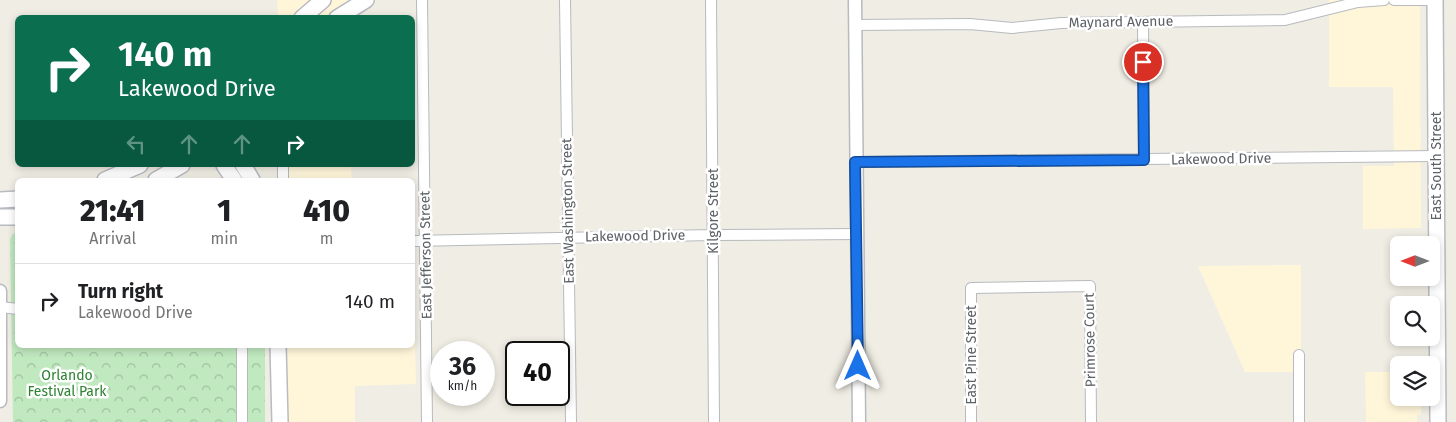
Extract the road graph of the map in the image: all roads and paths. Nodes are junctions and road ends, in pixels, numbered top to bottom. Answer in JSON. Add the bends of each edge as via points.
{"nodes":[{"id":1,"x":323,"y":0,"type":"edge"},
{"id":2,"x":366,"y":0,"type":"edge"},
{"id":3,"x":422,"y":0,"type":"edge"},
{"id":4,"x":565,"y":0,"type":"edge"},
{"id":5,"x":711,"y":0,"type":"edge"},
{"id":6,"x":855,"y":0,"type":"edge"},
{"id":7,"x":1384,"y":0,"type":"edge"},
{"id":8,"x":1394,"y":0,"type":"edge"},
{"id":9,"x":1435,"y":0,"type":"edge"},
{"id":10,"x":306,"y":15,"type":"edge"},
{"id":11,"x":342,"y":15,"type":"edge"},
{"id":12,"x":1143,"y":22,"type":"junction"},
{"id":13,"x":855,"y":25,"type":"junction"},
{"id":14,"x":1436,"y":156,"type":"junction"},
{"id":15,"x":1144,"y":160,"type":"junction"},
{"id":16,"x":855,"y":162,"type":"junction"},
{"id":17,"x":135,"y":167,"type":"edge"},
{"id":18,"x":179,"y":167,"type":"edge"},
{"id":19,"x":225,"y":167,"type":"edge"},
{"id":20,"x":110,"y":178,"type":"edge"},
{"id":21,"x":159,"y":178,"type":"edge"},
{"id":22,"x":233,"y":178,"type":"edge"},
{"id":23,"x":15,"y":199,"type":"edge"},
{"id":24,"x":0,"y":200,"type":"edge"},
{"id":25,"x":0,"y":217,"type":"edge"},
{"id":26,"x":15,"y":217,"type":"edge"},
{"id":27,"x":713,"y":234,"type":"junction"},
{"id":28,"x":857,"y":234,"type":"junction"},
{"id":29,"x":569,"y":237,"type":"junction"},
{"id":30,"x":415,"y":240,"type":"edge"},
{"id":31,"x":426,"y":240,"type":"junction"},
{"id":32,"x":971,"y":288,"type":"joint"},
{"id":33,"x":0,"y":291,"type":"edge"},
{"id":34,"x":0,"y":307,"type":"edge"},
{"id":35,"x":15,"y":309,"type":"edge"},
{"id":36,"x":242,"y":348,"type":"edge"},
{"id":37,"x":278,"y":348,"type":"edge"},
{"id":38,"x":1299,"y":355,"type":"dead end"},
{"id":39,"x":0,"y":401,"type":"edge"},
{"id":40,"x":242,"y":422,"type":"edge"},
{"id":41,"x":280,"y":422,"type":"edge"},
{"id":42,"x":428,"y":422,"type":"edge"},
{"id":43,"x":571,"y":422,"type":"edge"},
{"id":44,"x":714,"y":422,"type":"edge"},
{"id":45,"x":858,"y":422,"type":"edge"},
{"id":46,"x":971,"y":422,"type":"edge"},
{"id":47,"x":1092,"y":422,"type":"edge"},
{"id":48,"x":1299,"y":422,"type":"edge"},
{"id":49,"x":1438,"y":422,"type":"edge"}],
"edges":[{"from":1,"to":10,"type":"main road"},
{"from":2,"to":11,"type":"main road"},
{"from":3,"to":31,"type":"street","name":"East Jefferson Street"},
{"from":4,"to":29,"type":"street","name":"East Washington Street"},
{"from":5,"to":27,"type":"street","name":"Kilgore Street"},
{"from":6,"to":13,"type":"street"},
{"from":7,"to":12,"type":"street","name":"Maynard Avenue","via":[[1358,2],[1285,20]]},
{"from":8,"to":9,"type":"street"},
{"from":9,"to":14,"type":"main road","name":"East South Street"},
{"from":12,"to":13,"type":"street","name":"Maynard Avenue","via":[[1060,23],[1012,28],[970,24]]},
{"from":12,"to":15,"type":"street"},
{"from":13,"to":16,"type":"street"},
{"from":14,"to":15,"type":"street","name":"Lakewood Drive"},
{"from":14,"to":49,"type":"main road","name":"East South Street"},
{"from":15,"to":16,"type":"street","name":"Lakewood Drive"},
{"from":16,"to":28,"type":"street"},
{"from":17,"to":20,"type":"main road"},
{"from":18,"to":21,"type":"main road"},
{"from":19,"to":22,"type":"main road"},
{"from":23,"to":24,"type":"main road"},
{"from":25,"to":26,"type":"main road"},
{"from":27,"to":28,"type":"street","name":"Lakewood Drive"},
{"from":27,"to":29,"type":"street","name":"Lakewood Drive"},
{"from":27,"to":44,"type":"street","name":"Kilgore Street"},
{"from":28,"to":45,"type":"street"},
{"from":29,"to":31,"type":"street","name":"Lakewood Drive"},
{"from":29,"to":43,"type":"street","name":"East Washington Street"},
{"from":30,"to":31,"type":"street","name":"Lakewood Drive"},
{"from":31,"to":42,"type":"street","name":"East Jefferson Street"},
{"from":32,"to":46,"type":"street","name":"East Pine Street"},
{"from":32,"to":47,"type":"street","name":"Primrose Court","via":[[1090,286]]},
{"from":33,"to":34,"type":"street"},
{"from":34,"to":35,"type":"street"},
{"from":34,"to":39,"type":"street"},
{"from":36,"to":40,"type":"street"},
{"from":37,"to":41,"type":"main road"},
{"from":38,"to":48,"type":"street"}]}
